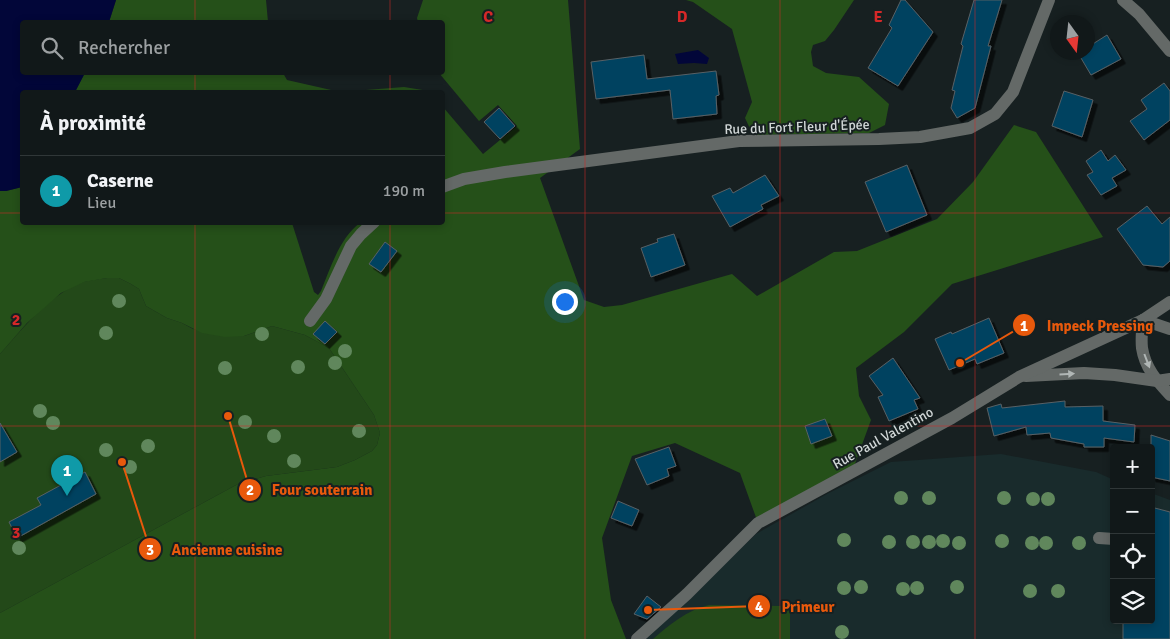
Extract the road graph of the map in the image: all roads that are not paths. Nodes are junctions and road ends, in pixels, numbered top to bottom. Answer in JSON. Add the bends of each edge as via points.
{"nodes":[{"id":1,"x":1049,"y":0,"type":"edge"},
{"id":2,"x":1123,"y":0,"type":"edge"},
{"id":3,"x":1170,"y":51,"type":"edge"},
{"id":4,"x":445,"y":186,"type":"edge"},
{"id":5,"x":371,"y":225,"type":"edge"},
{"id":6,"x":1170,"y":302,"type":"edge"},
{"id":7,"x":1143,"y":320,"type":"junction"},
{"id":8,"x":310,"y":321,"type":"dead end"},
{"id":9,"x":1170,"y":329,"type":"edge"},
{"id":10,"x":1019,"y":377,"type":"junction"},
{"id":11,"x":1170,"y":379,"type":"edge"},
{"id":12,"x":1157,"y":381,"type":"junction"},
{"id":13,"x":1170,"y":395,"type":"edge"},
{"id":14,"x":1099,"y":538,"type":"dead end"},
{"id":15,"x":1110,"y":539,"type":"edge"},
{"id":16,"x":637,"y":639,"type":"edge"}],
"edges":[{"from":1,"to":4,"type":"street","name":"Rue du Fort Fleur d'Épée","via":[[1013,92],[994,114],[970,128],[920,138],[739,141],[505,172]]},
{"from":2,"to":3,"type":"street"},
{"from":5,"to":8,"type":"street","via":[[351,246],[326,299]]},
{"from":6,"to":7,"type":"street","name":"Rue Paul Valentino"},
{"from":7,"to":9,"type":"street"},
{"from":7,"to":10,"type":"street","name":"Rue Paul Valentino"},
{"from":7,"to":12,"type":"street","one_way":true,"via":[[1142,347],[1146,364]]},
{"from":10,"to":12,"type":"street","one_way":true,"via":[[1084,373]]},
{"from":10,"to":16,"type":"street","name":"Rue Paul Valentino","via":[[952,418],[758,523]]},
{"from":11,"to":12,"type":"street"},
{"from":12,"to":13,"type":"street"},
{"from":14,"to":15,"type":"street"}]}
